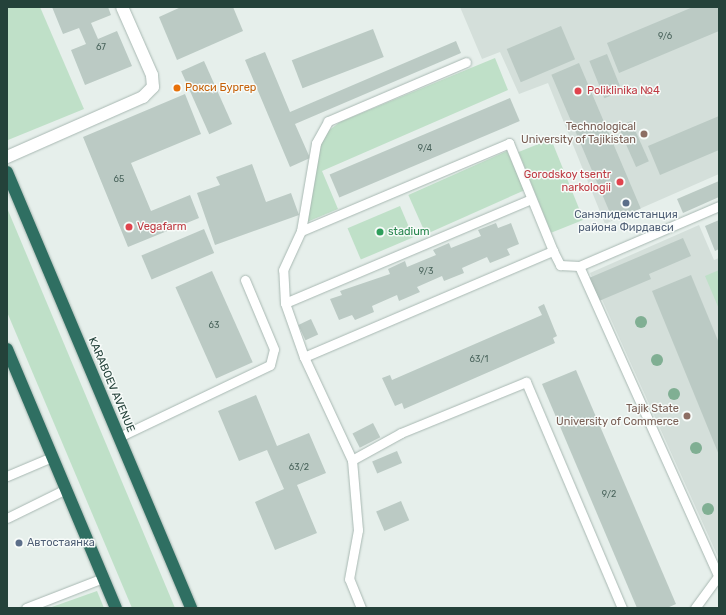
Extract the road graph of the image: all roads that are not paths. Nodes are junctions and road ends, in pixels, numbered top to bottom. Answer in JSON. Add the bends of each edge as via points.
{"nodes":[{"id":1,"x":122,"y":7,"type":"edge"},
{"id":2,"x":466,"y":62,"type":"dead end"},
{"id":3,"x":7,"y":157,"type":"edge"},
{"id":4,"x":7,"y":172,"type":"edge"},
{"id":5,"x":531,"y":199,"type":"junction"},
{"id":6,"x":719,"y":206,"type":"edge"},
{"id":7,"x":301,"y":231,"type":"junction"},
{"id":8,"x":554,"y":251,"type":"junction"},
{"id":9,"x":579,"y":266,"type":"junction"},
{"id":10,"x":245,"y":280,"type":"dead end"},
{"id":11,"x":285,"y":303,"type":"junction"},
{"id":12,"x":7,"y":349,"type":"edge"},
{"id":13,"x":304,"y":357,"type":"junction"},
{"id":14,"x":119,"y":437,"type":"junction"},
{"id":15,"x":52,"y":457,"type":"junction"},
{"id":16,"x":352,"y":460,"type":"junction"},
{"id":17,"x":7,"y":476,"type":"edge"},
{"id":18,"x":66,"y":489,"type":"junction"},
{"id":19,"x":7,"y":518,"type":"edge"},
{"id":20,"x":103,"y":578,"type":"junction"},
{"id":21,"x":718,"y":578,"type":"edge"},
{"id":22,"x":26,"y":608,"type":"edge"},
{"id":23,"x":116,"y":608,"type":"edge"},
{"id":24,"x":191,"y":608,"type":"edge"},
{"id":25,"x":361,"y":608,"type":"edge"},
{"id":26,"x":622,"y":608,"type":"edge"},
{"id":27,"x":695,"y":608,"type":"edge"}],
"edges":[{"from":1,"to":3,"type":"street","via":[[152,75],[153,87],[143,97]]},
{"from":2,"to":7,"type":"lane","via":[[328,121],[316,143]]},
{"from":4,"to":14,"type":"highway","name":"KARABOEV AVENUE"},
{"from":5,"to":7,"type":"lane","via":[[509,143]]},
{"from":5,"to":8,"type":"lane"},
{"from":5,"to":11,"type":"lane"},
{"from":6,"to":9,"type":"lane"},
{"from":7,"to":11,"type":"lane","via":[[284,270]]},
{"from":8,"to":9,"type":"lane","via":[[560,265]]},
{"from":8,"to":13,"type":"lane"},
{"from":9,"to":21,"type":"lane"},
{"from":10,"to":14,"type":"lane","via":[[274,349],[270,365]]},
{"from":11,"to":13,"type":"lane"},
{"from":12,"to":15,"type":"highway"},
{"from":13,"to":16,"type":"lane"},
{"from":14,"to":24,"type":"highway","name":"KARABOEV AVENUE"},
{"from":15,"to":17,"type":"lane"},
{"from":15,"to":18,"type":"highway"},
{"from":16,"to":25,"type":"lane","via":[[358,530],[349,579]]},
{"from":16,"to":26,"type":"lane","via":[[401,433],[526,382]]},
{"from":18,"to":19,"type":"lane"},
{"from":18,"to":20,"type":"highway"},
{"from":20,"to":22,"type":"lane"},
{"from":20,"to":23,"type":"highway"},
{"from":21,"to":27,"type":"lane"}]}
